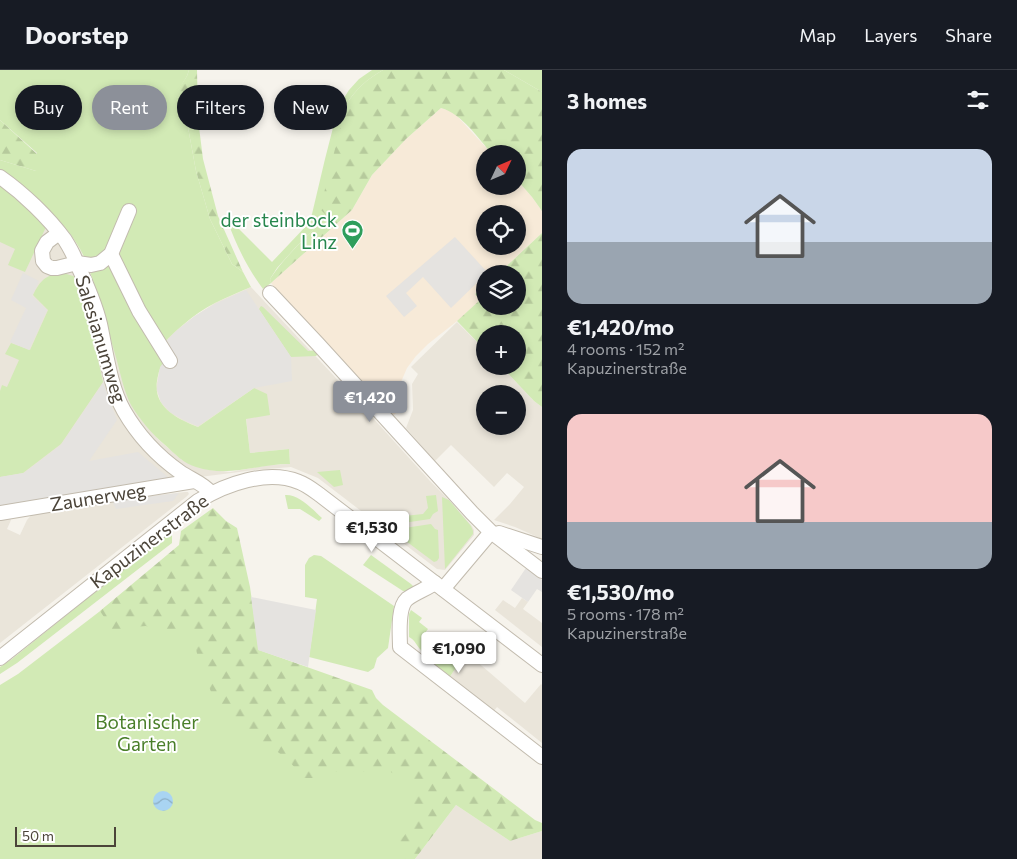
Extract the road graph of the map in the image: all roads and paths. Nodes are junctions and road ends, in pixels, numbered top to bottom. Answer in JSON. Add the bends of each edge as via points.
{"nodes":[{"id":1,"x":0,"y":177,"type":"edge"},
{"id":2,"x":130,"y":211,"type":"dead end"},
{"id":3,"x":59,"y":233,"type":"junction"},
{"id":4,"x":111,"y":254,"type":"junction"},
{"id":5,"x":77,"y":263,"type":"junction"},
{"id":6,"x":270,"y":293,"type":"dead end"},
{"id":7,"x":170,"y":360,"type":"dead end"},
{"id":8,"x":194,"y":481,"type":"junction"},
{"id":9,"x":211,"y":493,"type":"junction"},
{"id":10,"x":1,"y":513,"type":"edge"},
{"id":11,"x":491,"y":532,"type":"junction"},
{"id":12,"x":542,"y":547,"type":"edge"},
{"id":13,"x":542,"y":571,"type":"edge"},
{"id":14,"x":439,"y":586,"type":"junction"},
{"id":15,"x":0,"y":658,"type":"edge"},
{"id":16,"x":542,"y":665,"type":"edge"},
{"id":17,"x":542,"y":757,"type":"edge"}],
"edges":[{"from":1,"to":3,"type":"street","name":"Salesianumweg","via":[[44,215]]},
{"from":2,"to":4,"type":"street"},
{"from":3,"to":5,"type":"street","name":"Salesianumweg"},
{"from":3,"to":5,"type":"street","via":[[44,246],[43,261],[52,268]]},
{"from":4,"to":5,"type":"street","via":[[100,263]]},
{"from":4,"to":7,"type":"street","via":[[139,311]]},
{"from":5,"to":8,"type":"street","name":"Salesianumweg","via":[[99,321],[115,392],[123,410],[150,447]]},
{"from":6,"to":11,"type":"street"},
{"from":8,"to":9,"type":"street","name":"Salesianumweg"},
{"from":8,"to":10,"type":"street","name":"Zaunerweg"},
{"from":9,"to":14,"type":"street","name":"Kapuzinerstraße","via":[[262,478],[300,482]]},
{"from":9,"to":15,"type":"street","name":"Kapuzinerstraße"},
{"from":11,"to":12,"type":"street"},
{"from":11,"to":13,"type":"street"},
{"from":11,"to":14,"type":"street"},
{"from":14,"to":16,"type":"street","name":"Kapuzinerstraße"},
{"from":14,"to":17,"type":"street","via":[[410,597],[402,606],[400,647]]}]}
